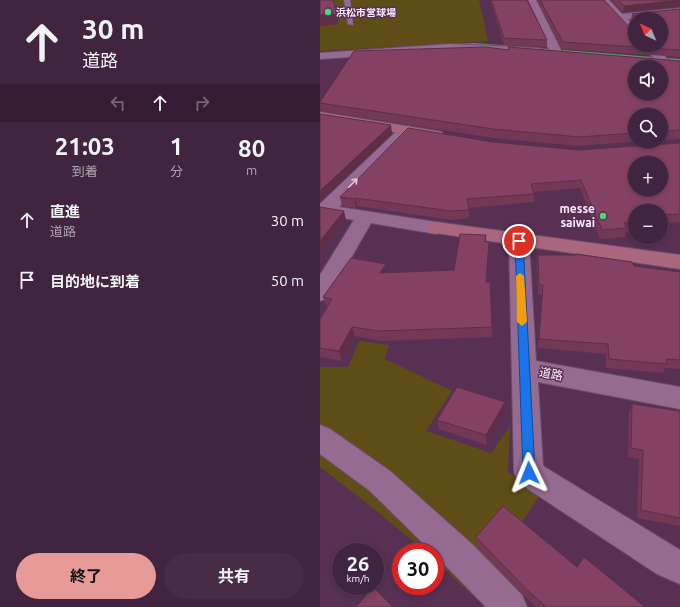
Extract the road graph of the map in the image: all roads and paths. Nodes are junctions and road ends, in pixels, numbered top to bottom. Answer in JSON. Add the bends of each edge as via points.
{"nodes":[{"id":1,"x":347,"y":0,"type":"edge"},
{"id":2,"x":531,"y":0,"type":"edge"},
{"id":3,"x":604,"y":0,"type":"edge"},
{"id":4,"x":680,"y":12,"type":"edge"},
{"id":5,"x":620,"y":17,"type":"junction"},
{"id":6,"x":351,"y":24,"type":"dead end"},
{"id":7,"x":628,"y":26,"type":"edge"},
{"id":8,"x":652,"y":52,"type":"edge"},
{"id":9,"x":320,"y":56,"type":"edge"},
{"id":10,"x":658,"y":59,"type":"junction"},
{"id":11,"x":680,"y":63,"type":"edge"},
{"id":12,"x":680,"y":77,"type":"edge"},
{"id":13,"x":320,"y":116,"type":"edge"},
{"id":14,"x":406,"y":130,"type":"junction"},
{"id":15,"x":451,"y":137,"type":"edge"},
{"id":16,"x":323,"y":210,"type":"edge"},
{"id":17,"x":365,"y":217,"type":"junction"},
{"id":18,"x":519,"y":241,"type":"junction"},
{"id":19,"x":680,"y":262,"type":"edge"},
{"id":20,"x":320,"y":293,"type":"edge"},
{"id":21,"x":524,"y":369,"type":"junction"},
{"id":22,"x":680,"y":398,"type":"edge"},
{"id":23,"x":320,"y":438,"type":"edge"},
{"id":24,"x":680,"y":567,"type":"edge"},
{"id":25,"x":510,"y":607,"type":"edge"}],
"edges":[{"from":1,"to":6,"type":"lane"},
{"from":2,"to":9,"type":"street","via":[[557,51],[450,47]]},
{"from":3,"to":5,"type":"street"},
{"from":4,"to":5,"type":"street"},
{"from":5,"to":7,"type":"street"},
{"from":8,"to":10,"type":"street"},
{"from":10,"to":11,"type":"street"},
{"from":10,"to":12,"type":"street"},
{"from":13,"to":14,"type":"street"},
{"from":14,"to":15,"type":"street"},
{"from":16,"to":14,"type":"street","one_way":true},
{"from":16,"to":17,"type":"street"},
{"from":17,"to":18,"type":"street"},
{"from":17,"to":20,"type":"street"},
{"from":18,"to":19,"type":"street"},
{"from":18,"to":21,"type":"street","name":"道路"},
{"from":21,"to":22,"type":"street","name":"道路"},
{"from":21,"to":24,"type":"street","via":[[529,473]]},
{"from":23,"to":25,"type":"street","via":[[380,481]]}]}
